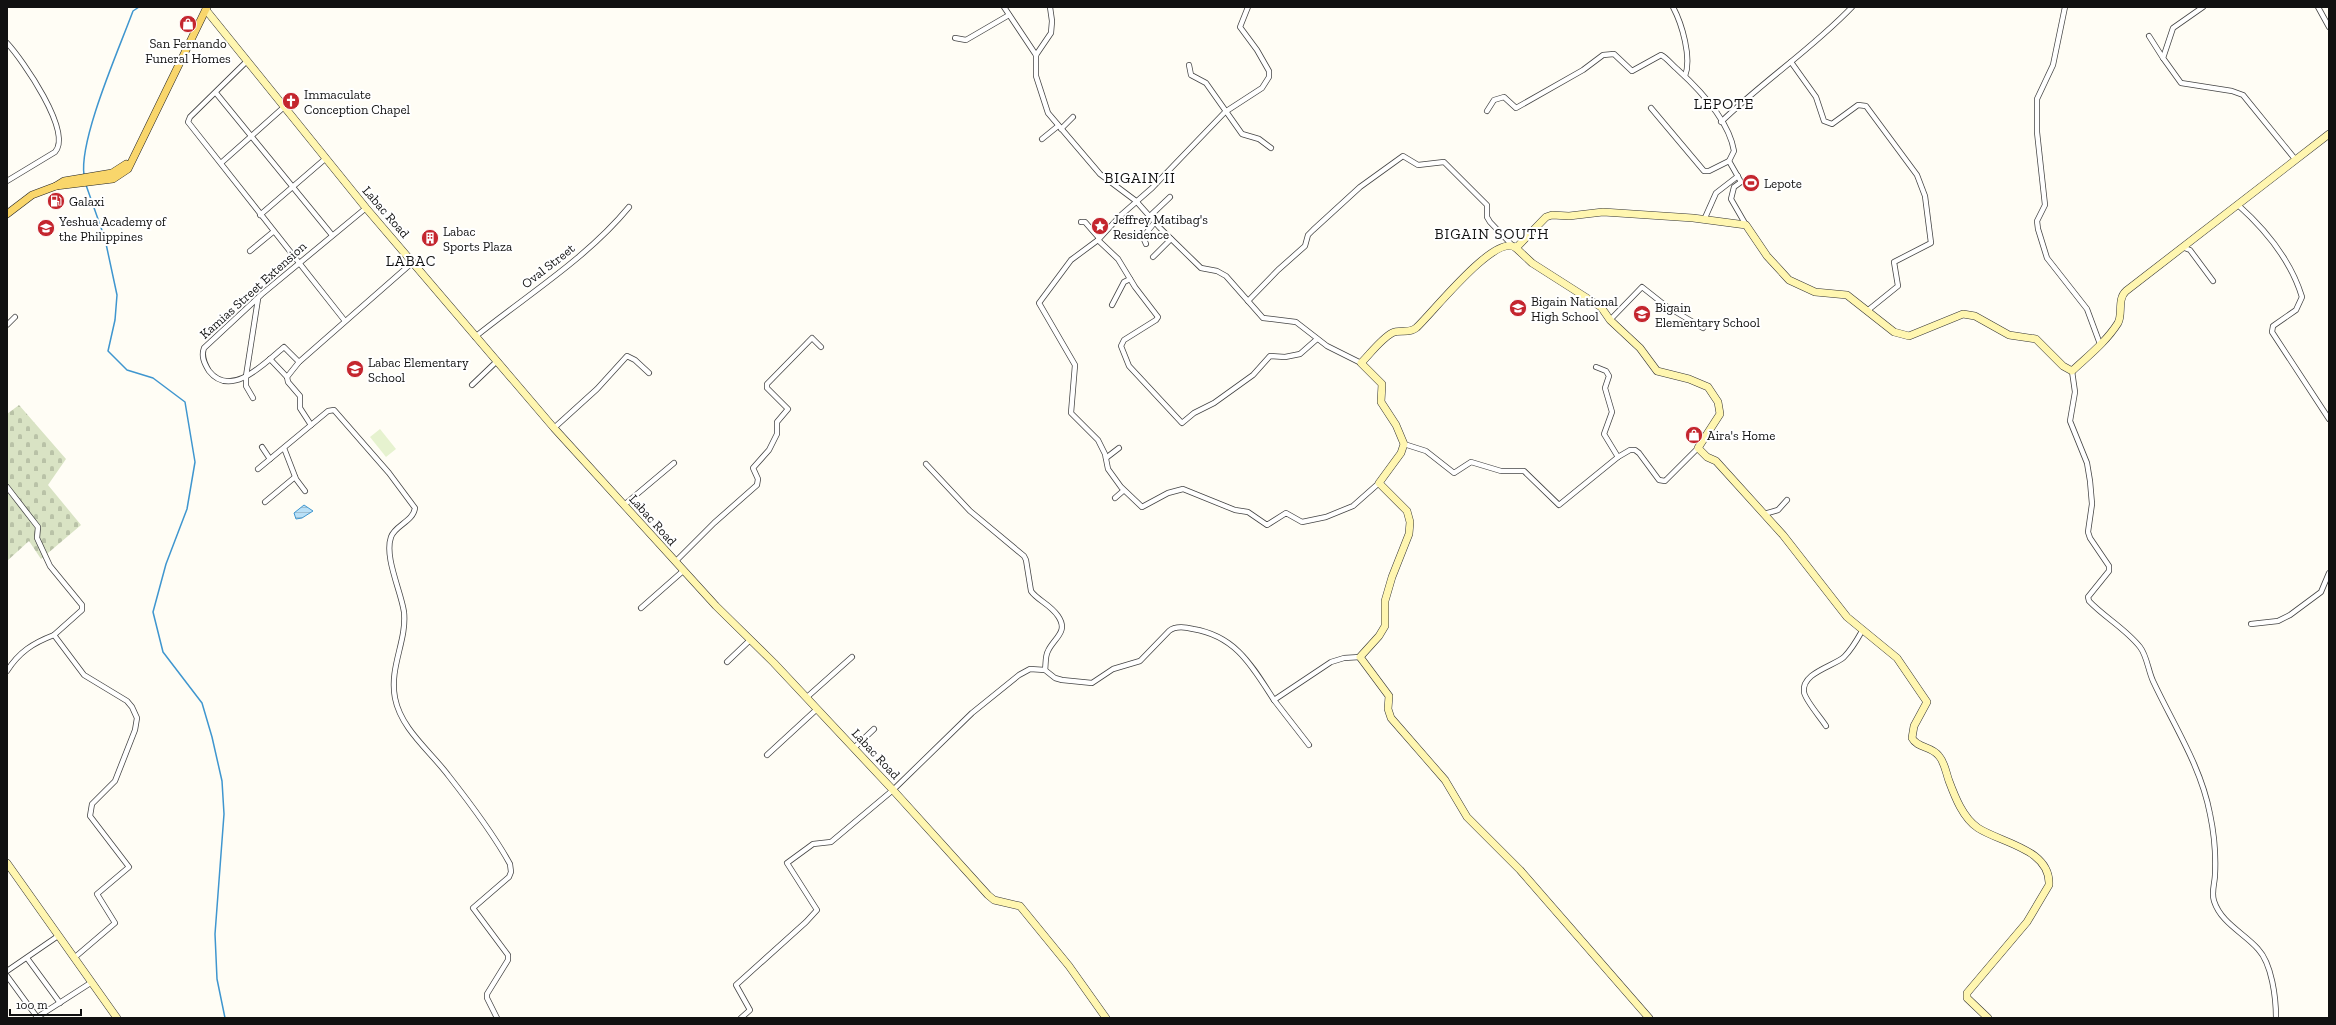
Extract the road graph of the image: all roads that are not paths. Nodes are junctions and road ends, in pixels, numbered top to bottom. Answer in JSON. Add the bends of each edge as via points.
{"nodes":[{"id":1,"x":1004,"y":7,"type":"edge"},
{"id":2,"x":1050,"y":7,"type":"edge"},
{"id":3,"x":1248,"y":7,"type":"edge"},
{"id":4,"x":1673,"y":7,"type":"edge"},
{"id":5,"x":1852,"y":7,"type":"edge"},
{"id":6,"x":2065,"y":7,"type":"edge"},
{"id":7,"x":2203,"y":7,"type":"edge"},
{"id":8,"x":2318,"y":7,"type":"edge"},
{"id":9,"x":207,"y":9,"type":"edge"},
{"id":10,"x":1009,"y":15,"type":"junction"},
{"id":11,"x":2329,"y":27,"type":"edge"},
{"id":12,"x":2149,"y":36,"type":"dead end"},
{"id":13,"x":955,"y":38,"type":"dead end"},
{"id":14,"x":7,"y":42,"type":"edge"},
{"id":15,"x":1036,"y":56,"type":"junction"},
{"id":16,"x":2163,"y":58,"type":"junction"},
{"id":17,"x":247,"y":61,"type":"junction"},
{"id":18,"x":1791,"y":62,"type":"junction"},
{"id":19,"x":1189,"y":65,"type":"dead end"},
{"id":20,"x":1685,"y":76,"type":"junction"},
{"id":21,"x":216,"y":93,"type":"junction"},
{"id":22,"x":284,"y":107,"type":"junction"},
{"id":23,"x":1650,"y":108,"type":"dead end"},
{"id":24,"x":1487,"y":111,"type":"dead end"},
{"id":25,"x":1225,"y":112,"type":"junction"},
{"id":26,"x":1073,"y":117,"type":"dead end"},
{"id":27,"x":1721,"y":122,"type":"junction"},
{"id":28,"x":1060,"y":127,"type":"junction"},
{"id":29,"x":2329,"y":134,"type":"edge"},
{"id":30,"x":252,"y":137,"type":"junction"},
{"id":31,"x":1042,"y":139,"type":"dead end"},
{"id":32,"x":1271,"y":148,"type":"dead end"},
{"id":33,"x":325,"y":159,"type":"junction"},
{"id":34,"x":2295,"y":159,"type":"junction"},
{"id":35,"x":1729,"y":161,"type":"junction"},
{"id":36,"x":221,"y":163,"type":"junction"},
{"id":37,"x":1738,"y":176,"type":"junction"},
{"id":38,"x":7,"y":181,"type":"edge"},
{"id":39,"x":293,"y":187,"type":"junction"},
{"id":40,"x":1170,"y":197,"type":"dead end"},
{"id":41,"x":1136,"y":201,"type":"junction"},
{"id":42,"x":2238,"y":205,"type":"junction"},
{"id":43,"x":629,"y":207,"type":"dead end"},
{"id":44,"x":366,"y":208,"type":"junction"},
{"id":45,"x":7,"y":214,"type":"edge"},
{"id":46,"x":260,"y":215,"type":"junction"},
{"id":47,"x":1150,"y":216,"type":"junction"},
{"id":48,"x":1704,"y":220,"type":"junction"},
{"id":49,"x":1082,"y":222,"type":"dead end"},
{"id":50,"x":1154,"y":222,"type":"junction"},
{"id":51,"x":1746,"y":225,"type":"junction"},
{"id":52,"x":273,"y":232,"type":"junction"},
{"id":53,"x":332,"y":235,"type":"junction"},
{"id":54,"x":1099,"y":239,"type":"junction"},
{"id":55,"x":1171,"y":239,"type":"junction"},
{"id":56,"x":1146,"y":244,"type":"dead end"},
{"id":57,"x":1514,"y":246,"type":"junction"},
{"id":58,"x":2182,"y":247,"type":"junction"},
{"id":59,"x":250,"y":252,"type":"dead end"},
{"id":60,"x":1153,"y":257,"type":"dead end"},
{"id":61,"x":413,"y":262,"type":"junction"},
{"id":62,"x":298,"y":263,"type":"junction"},
{"id":63,"x":1130,"y":280,"type":"junction"},
{"id":64,"x":2213,"y":281,"type":"dead end"},
{"id":65,"x":258,"y":298,"type":"junction"},
{"id":66,"x":1248,"y":301,"type":"junction"},
{"id":67,"x":1112,"y":305,"type":"dead end"},
{"id":68,"x":1867,"y":311,"type":"junction"},
{"id":69,"x":15,"y":316,"type":"dead end"},
{"id":70,"x":1610,"y":320,"type":"junction"},
{"id":71,"x":345,"y":321,"type":"junction"},
{"id":72,"x":7,"y":325,"type":"edge"},
{"id":73,"x":1703,"y":328,"type":"dead end"},
{"id":74,"x":476,"y":338,"type":"junction"},
{"id":75,"x":1317,"y":340,"type":"junction"},
{"id":76,"x":2100,"y":344,"type":"junction"},
{"id":77,"x":821,"y":347,"type":"dead end"},
{"id":78,"x":270,"y":359,"type":"junction"},
{"id":79,"x":299,"y":362,"type":"junction"},
{"id":80,"x":496,"y":362,"type":"junction"},
{"id":81,"x":1361,"y":363,"type":"junction"},
{"id":82,"x":1596,"y":367,"type":"dead end"},
{"id":83,"x":2072,"y":371,"type":"junction"},
{"id":84,"x":649,"y":373,"type":"dead end"},
{"id":85,"x":246,"y":376,"type":"junction"},
{"id":86,"x":287,"y":377,"type":"junction"},
{"id":87,"x":472,"y":385,"type":"dead end"},
{"id":88,"x":253,"y":398,"type":"dead end"},
{"id":89,"x":2329,"y":420,"type":"edge"},
{"id":90,"x":311,"y":425,"type":"junction"},
{"id":91,"x":554,"y":428,"type":"junction"},
{"id":92,"x":1404,"y":444,"type":"junction"},
{"id":93,"x":262,"y":447,"type":"dead end"},
{"id":94,"x":284,"y":448,"type":"junction"},
{"id":95,"x":1119,"y":448,"type":"dead end"},
{"id":96,"x":1698,"y":448,"type":"junction"},
{"id":97,"x":1618,"y":456,"type":"junction"},
{"id":98,"x":1106,"y":458,"type":"junction"},
{"id":99,"x":270,"y":459,"type":"junction"},
{"id":100,"x":674,"y":463,"type":"dead end"},
{"id":101,"x":926,"y":464,"type":"dead end"},
{"id":102,"x":258,"y":469,"type":"dead end"},
{"id":103,"x":295,"y":477,"type":"junction"},
{"id":104,"x":1379,"y":483,"type":"junction"},
{"id":105,"x":7,"y":487,"type":"edge"},
{"id":106,"x":1123,"y":490,"type":"junction"},
{"id":107,"x":305,"y":492,"type":"dead end"},
{"id":108,"x":1115,"y":498,"type":"dead end"},
{"id":109,"x":1787,"y":500,"type":"dead end"},
{"id":110,"x":265,"y":502,"type":"dead end"},
{"id":111,"x":624,"y":505,"type":"junction"},
{"id":112,"x":1764,"y":514,"type":"junction"},
{"id":113,"x":675,"y":562,"type":"junction"},
{"id":114,"x":683,"y":571,"type":"junction"},
{"id":115,"x":2329,"y":574,"type":"edge"},
{"id":116,"x":641,"y":608,"type":"dead end"},
{"id":117,"x":2251,"y":624,"type":"dead end"},
{"id":118,"x":1862,"y":631,"type":"junction"},
{"id":119,"x":54,"y":635,"type":"junction"},
{"id":120,"x":750,"y":640,"type":"junction"},
{"id":121,"x":852,"y":657,"type":"dead end"},
{"id":122,"x":1360,"y":657,"type":"junction"},
{"id":123,"x":727,"y":662,"type":"dead end"},
{"id":124,"x":1046,"y":670,"type":"junction"},
{"id":125,"x":7,"y":671,"type":"edge"},
{"id":126,"x":806,"y":698,"type":"junction"},
{"id":127,"x":1274,"y":700,"type":"junction"},
{"id":128,"x":817,"y":709,"type":"junction"},
{"id":129,"x":1826,"y":726,"type":"dead end"},
{"id":130,"x":874,"y":729,"type":"dead end"},
{"id":131,"x":1308,"y":745,"type":"dead end"},
{"id":132,"x":854,"y":748,"type":"junction"},
{"id":133,"x":767,"y":755,"type":"dead end"},
{"id":134,"x":893,"y":790,"type":"junction"},
{"id":135,"x":7,"y":863,"type":"edge"},
{"id":136,"x":58,"y":936,"type":"junction"},
{"id":137,"x":27,"y":958,"type":"junction"},
{"id":138,"x":74,"y":958,"type":"junction"},
{"id":139,"x":7,"y":971,"type":"edge"},
{"id":140,"x":7,"y":976,"type":"edge"},
{"id":141,"x":92,"y":982,"type":"junction"},
{"id":142,"x":60,"y":1003,"type":"junction"},
{"id":143,"x":36,"y":1018,"type":"edge"},
{"id":144,"x":117,"y":1018,"type":"edge"},
{"id":145,"x":497,"y":1018,"type":"edge"},
{"id":146,"x":741,"y":1018,"type":"edge"},
{"id":147,"x":1106,"y":1018,"type":"edge"},
{"id":148,"x":1649,"y":1018,"type":"edge"},
{"id":149,"x":1988,"y":1018,"type":"edge"},
{"id":150,"x":2276,"y":1018,"type":"edge"}],
"edges":[{"from":1,"to":10,"type":"street"},
{"from":2,"to":15,"type":"street","via":[[1051,33]]},
{"from":3,"to":25,"type":"street","via":[[1240,27],[1266,64],[1269,77],[1262,88]]},
{"from":4,"to":20,"type":"street","via":[[1684,33],[1688,63]]},
{"from":5,"to":18,"type":"street"},
{"from":6,"to":76,"type":"street","via":[[2053,65],[2037,99],[2037,132],[2045,205],[2037,222],[2047,258],[2087,309]]},
{"from":7,"to":16,"type":"street","via":[[2173,28]]},
{"from":8,"to":11,"type":"street"},
{"from":9,"to":17,"type":"street","name":"Labac Road"},
{"from":9,"to":45,"type":"main road","via":[[138,148],[121,169],[105,178],[65,183],[32,195]]},
{"from":10,"to":13,"type":"street","via":[[966,40]]},
{"from":10,"to":15,"type":"street"},
{"from":12,"to":16,"type":"street"},
{"from":14,"to":38,"type":"street","via":[[38,88],[58,129],[59,147]]},
{"from":15,"to":28,"type":"street","via":[[1036,76],[1047,110]]},
{"from":16,"to":34,"type":"street","via":[[2181,83],[2243,95]]},
{"from":17,"to":21,"type":"street"},
{"from":17,"to":22,"type":"street","name":"Labac Road"},
{"from":18,"to":27,"type":"street"},
{"from":18,"to":68,"type":"street","via":[[1816,97],[1824,121],[1832,124],[1858,105],[1866,106],[1923,186],[1931,243],[1894,262],[1898,286]]},
{"from":19,"to":25,"type":"street","via":[[1191,75],[1206,83]]},
{"from":20,"to":24,"type":"street","via":[[1661,55],[1632,71],[1614,54],[1603,55],[1583,70],[1516,108],[1504,97],[1494,100]]},
{"from":20,"to":27,"type":"street"},
{"from":21,"to":30,"type":"street"},
{"from":21,"to":36,"type":"street","via":[[190,117],[188,122]]},
{"from":22,"to":30,"type":"street"},
{"from":22,"to":33,"type":"street","name":"Labac Road"},
{"from":23,"to":35,"type":"street","via":[[1704,171]]},
{"from":25,"to":32,"type":"street","via":[[1242,134],[1259,139]]},
{"from":25,"to":41,"type":"street","via":[[1152,188]]},
{"from":26,"to":28,"type":"street"},
{"from":27,"to":35,"type":"street","via":[[1734,152]]},
{"from":28,"to":31,"type":"street"},
{"from":28,"to":41,"type":"street","via":[[1100,174]]},
{"from":29,"to":34,"type":"street"},
{"from":30,"to":36,"type":"street"},
{"from":30,"to":39,"type":"street"},
{"from":33,"to":39,"type":"street"},
{"from":33,"to":44,"type":"street","name":"Labac Road"},
{"from":34,"to":42,"type":"street"},
{"from":35,"to":37,"type":"street"},
{"from":36,"to":46,"type":"street"},
{"from":37,"to":48,"type":"street","via":[[1716,193]]},
{"from":37,"to":51,"type":"street","via":[[1741,182],[1734,188],[1731,199]]},
{"from":39,"to":46,"type":"street"},
{"from":39,"to":53,"type":"street"},
{"from":40,"to":47,"type":"street"},
{"from":41,"to":47,"type":"street"},
{"from":41,"to":54,"type":"street"},
{"from":42,"to":58,"type":"street"},
{"from":42,"to":89,"type":"street","via":[[2273,242],[2299,288],[2302,297],[2298,307],[2273,326],[2272,332]]},
{"from":43,"to":74,"type":"street","name":"Oval Street","via":[[610,229],[581,255]]},
{"from":44,"to":53,"type":"street","name":"Kamias Street Extension"},
{"from":44,"to":61,"type":"street","name":"Labac Road"},
{"from":46,"to":52,"type":"street"},
{"from":47,"to":50,"type":"street"},
{"from":48,"to":51,"type":"street"},
{"from":48,"to":57,"type":"street","via":[[1603,212],[1552,215]]},
{"from":49,"to":54,"type":"street","via":[[1085,222]]},
{"from":50,"to":55,"type":"street"},
{"from":50,"to":56,"type":"street","via":[[1143,237]]},
{"from":51,"to":68,"type":"street","via":[[1767,256],[1789,280],[1815,292],[1847,295]]},
{"from":52,"to":59,"type":"street"},
{"from":52,"to":62,"type":"street"},
{"from":53,"to":62,"type":"street","name":"Kamias Street Extension"},
{"from":54,"to":63,"type":"street","via":[[1125,268]]},
{"from":54,"to":98,"type":"street","via":[[1071,260],[1039,304],[1074,365],[1071,413],[1098,440]]},
{"from":55,"to":60,"type":"street"},
{"from":55,"to":66,"type":"street","via":[[1201,268],[1217,271],[1226,276]]},
{"from":57,"to":66,"type":"street","via":[[1490,222],[1487,217],[1487,205],[1444,162],[1418,165],[1403,156],[1360,187],[1313,230],[1308,235],[1305,246]]},
{"from":57,"to":70,"type":"street","via":[[1532,263],[1596,302]]},
{"from":57,"to":81,"type":"street","via":[[1501,246],[1483,260],[1415,328],[1392,333]]},
{"from":58,"to":64,"type":"street","via":[[2190,250]]},
{"from":58,"to":76,"type":"street","via":[[2123,293],[2118,322]]},
{"from":61,"to":71,"type":"street"},
{"from":61,"to":74,"type":"street","name":"Labac Road"},
{"from":62,"to":65,"type":"street","name":"Kamias Street Extension"},
{"from":62,"to":71,"type":"street"},
{"from":63,"to":67,"type":"street","via":[[1124,282]]},
{"from":63,"to":75,"type":"street","via":[[1158,317],[1124,340],[1122,352],[1138,376],[1182,423],[1253,375],[1270,356],[1300,354]]},
{"from":65,"to":85,"type":"street"},
{"from":65,"to":85,"type":"street","name":"Kamias Street Extension","via":[[204,348],[202,353],[209,371],[221,381],[228,382]]},
{"from":66,"to":75,"type":"street","via":[[1263,318],[1296,322]]},
{"from":68,"to":83,"type":"street","via":[[1894,332],[1909,336],[1963,314],[1975,316],[2009,335],[2036,339],[2063,366]]},
{"from":69,"to":72,"type":"street"},
{"from":70,"to":73,"type":"street","via":[[1642,287],[1666,306]]},
{"from":70,"to":96,"type":"street","via":[[1640,348],[1657,371],[1694,381],[1708,387],[1715,394],[1720,414]]},
{"from":71,"to":79,"type":"street"},
{"from":74,"to":80,"type":"street","name":"Labac Road"},
{"from":75,"to":81,"type":"street"},
{"from":76,"to":83,"type":"street"},
{"from":77,"to":113,"type":"street","via":[[812,338],[767,384],[767,388],[788,409],[777,422],[777,434],[769,450],[753,468],[758,479],[757,485]]},
{"from":78,"to":79,"type":"street","name":"Kamias Street Extension","via":[[284,347]]},
{"from":78,"to":85,"type":"street","name":"Kamias Street Extension"},
{"from":78,"to":86,"type":"street"},
{"from":79,"to":86,"type":"street"},
{"from":80,"to":87,"type":"street"},
{"from":80,"to":91,"type":"street","name":"Labac Road"},
{"from":81,"to":92,"type":"street","via":[[1382,384],[1381,402],[1396,425]]},
{"from":82,"to":97,"type":"street","via":[[1606,371],[1609,376],[1605,388],[1612,412],[1604,434]]},
{"from":83,"to":150,"type":"street","via":[[2075,392],[2070,421],[2087,463],[2090,481],[2092,504],[2088,532],[2109,566],[2109,571],[2088,597],[2088,601],[2142,649],[2153,680],[2207,798],[2215,850],[2212,894],[2214,902],[2228,923],[2258,949],[2266,960],[2275,995]]},
{"from":84,"to":91,"type":"street","via":[[627,356],[597,389]]},
{"from":85,"to":88,"type":"street","via":[[246,386]]},
{"from":86,"to":90,"type":"street","via":[[300,396],[300,408]]},
{"from":90,"to":94,"type":"street"},
{"from":90,"to":145,"type":"street","via":[[328,411],[334,410],[415,508],[410,518],[391,538],[391,557],[404,620],[393,677],[395,699],[408,726],[448,774],[510,864],[509,877],[473,908],[508,955],[508,960],[487,994]]},
{"from":91,"to":111,"type":"street","name":"Labac Road"},
{"from":92,"to":97,"type":"street","via":[[1426,451],[1454,474],[1471,462],[1495,470],[1524,471],[1559,504]]},
{"from":92,"to":104,"type":"street","via":[[1401,453]]},
{"from":93,"to":99,"type":"street"},
{"from":94,"to":99,"type":"street"},
{"from":94,"to":103,"type":"street"},
{"from":95,"to":98,"type":"street"},
{"from":96,"to":97,"type":"street","via":[[1664,481],[1659,480],[1635,450]]},
{"from":96,"to":112,"type":"street","via":[[1707,457],[1716,461]]},
{"from":98,"to":106,"type":"street","via":[[1108,470]]},
{"from":99,"to":102,"type":"street"},
{"from":100,"to":111,"type":"street"},
{"from":101,"to":124,"type":"street","via":[[970,510],[1024,556],[1031,591],[1047,602],[1060,617],[1061,634],[1047,653]]},
{"from":103,"to":107,"type":"street"},
{"from":103,"to":110,"type":"street"},
{"from":104,"to":106,"type":"street","via":[[1353,506],[1326,518],[1306,522],[1286,513],[1267,525],[1248,512],[1236,510],[1183,489],[1168,493],[1142,507]]},
{"from":104,"to":122,"type":"street","via":[[1407,511],[1410,522],[1409,534],[1385,601],[1385,626]]},
{"from":105,"to":119,"type":"street","via":[[38,526],[37,538],[50,566],[82,605],[82,610]]},
{"from":106,"to":108,"type":"street"},
{"from":109,"to":112,"type":"street","via":[[1778,510]]},
{"from":111,"to":113,"type":"street","name":"Labac Road"},
{"from":112,"to":118,"type":"street"},
{"from":113,"to":114,"type":"street","name":"Labac Road"},
{"from":114,"to":116,"type":"street"},
{"from":114,"to":120,"type":"street","name":"Labac Road"},
{"from":115,"to":117,"type":"street","via":[[2321,592],[2290,615],[2278,621]]},
{"from":118,"to":129,"type":"street","via":[[1846,656],[1808,679],[1805,686],[1804,692]]},
{"from":118,"to":149,"type":"street","via":[[1897,658],[1926,698],[1926,705],[1914,726],[1912,738],[1917,744],[1939,755],[1965,815],[1977,828],[2021,849],[2046,867],[2049,885],[2027,922],[1967,993],[1967,998]]},
{"from":119,"to":125,"type":"street","via":[[32,644]]},
{"from":119,"to":138,"type":"street","via":[[84,675],[127,701],[137,718],[135,730],[115,781],[92,804],[90,810],[90,816],[130,867],[97,894],[115,923]]},
{"from":120,"to":123,"type":"street"},
{"from":120,"to":126,"type":"street","name":"Labac Road"},
{"from":121,"to":126,"type":"street"},
{"from":122,"to":127,"type":"street","via":[[1332,662]]},
{"from":122,"to":148,"type":"street","via":[[1389,696],[1388,709],[1391,718],[1438,771],[1467,817],[1515,864]]},
{"from":124,"to":127,"type":"street","via":[[1055,678],[1062,680],[1092,683],[1113,669],[1140,661],[1171,629],[1192,628],[1216,635],[1232,645]]},
{"from":124,"to":134,"type":"street","via":[[1030,669],[1011,681],[972,713]]},
{"from":126,"to":128,"type":"street","name":"Labac Road"},
{"from":127,"to":131,"type":"street"},
{"from":128,"to":132,"type":"street","name":"Labac Road"},
{"from":128,"to":133,"type":"street"},
{"from":130,"to":132,"type":"street"},
{"from":132,"to":134,"type":"street","name":"Labac Road"},
{"from":134,"to":146,"type":"street","via":[[831,842],[813,844],[787,863],[817,910],[736,985],[750,1010]]},
{"from":134,"to":147,"type":"street","name":"Labac Road","via":[[988,895],[994,900],[1020,906],[1069,966]]},
{"from":135,"to":136,"type":"street"},
{"from":136,"to":137,"type":"street"},
{"from":136,"to":138,"type":"street"},
{"from":137,"to":139,"type":"street"},
{"from":137,"to":142,"type":"street"},
{"from":138,"to":141,"type":"street"},
{"from":140,"to":143,"type":"street"},
{"from":141,"to":142,"type":"street"},
{"from":141,"to":144,"type":"street"},
{"from":142,"to":143,"type":"street"}]}
